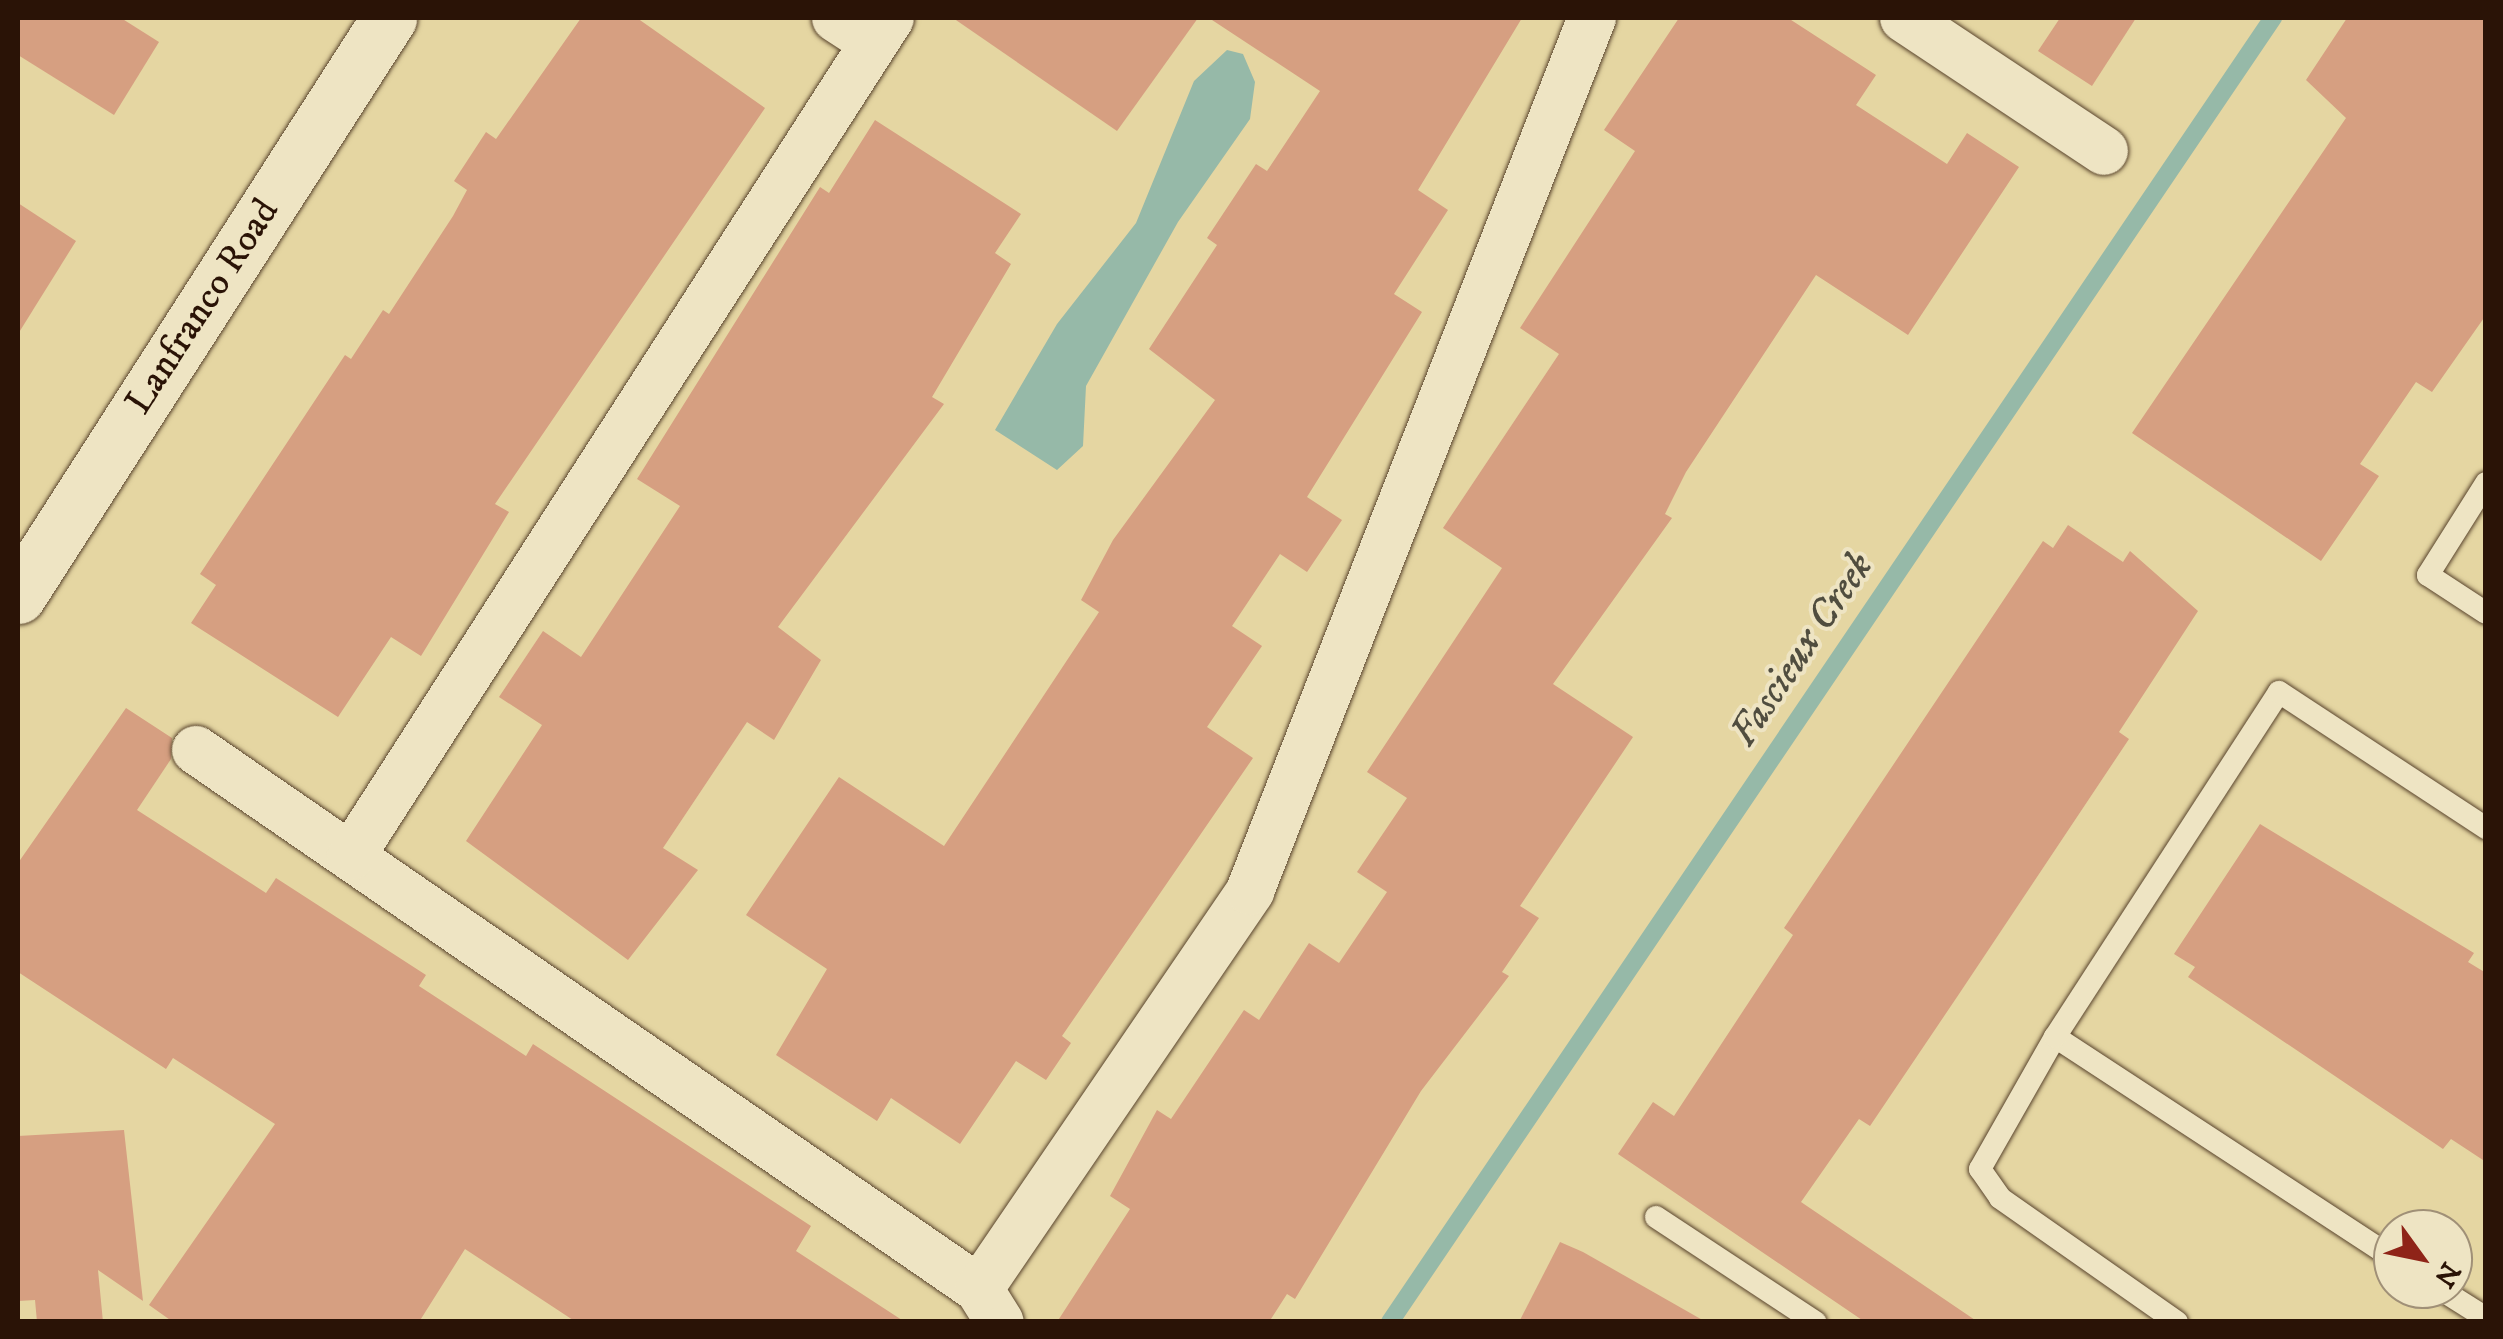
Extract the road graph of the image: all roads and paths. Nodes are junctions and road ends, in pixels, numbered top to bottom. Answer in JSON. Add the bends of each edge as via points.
{"nodes":[{"id":1,"x":389,"y":18,"type":"edge"},
{"id":2,"x":1592,"y":18,"type":"edge"},
{"id":3,"x":1904,"y":18,"type":"edge"},
{"id":4,"x":866,"y":26,"type":"edge"},
{"id":5,"x":2104,"y":151,"type":"dead end"},
{"id":6,"x":2486,"y":483,"type":"edge"},
{"id":7,"x":18,"y":596,"type":"edge"},
{"id":8,"x":2486,"y":613,"type":"edge"},
{"id":9,"x":196,"y":750,"type":"dead end"},
{"id":10,"x":2486,"y":828,"type":"edge"},
{"id":11,"x":352,"y":856,"type":"junction"},
{"id":12,"x":2056,"y":1037,"type":"junction"},
{"id":13,"x":1656,"y":1217,"type":"dead end"},
{"id":14,"x":2373,"y":1245,"type":"edge"},
{"id":15,"x":990,"y":1305,"type":"edge"},
{"id":16,"x":1815,"y":1322,"type":"edge"},
{"id":17,"x":2176,"y":1322,"type":"edge"}],
"edges":[{"from":1,"to":7,"type":"street","name":"Lanfranco Road"},
{"from":2,"to":15,"type":"street","via":[[1250,891]]},
{"from":3,"to":5,"type":"street"},
{"from":4,"to":11,"type":"street"},
{"from":6,"to":8,"type":"lane","via":[[2428,575]]},
{"from":9,"to":11,"type":"street"},
{"from":10,"to":12,"type":"lane","via":[[2279,692]]},
{"from":11,"to":15,"type":"street"},
{"from":12,"to":14,"type":"lane"},
{"from":12,"to":17,"type":"lane","via":[[1980,1169],[2000,1198]]},
{"from":13,"to":16,"type":"lane"}]}
